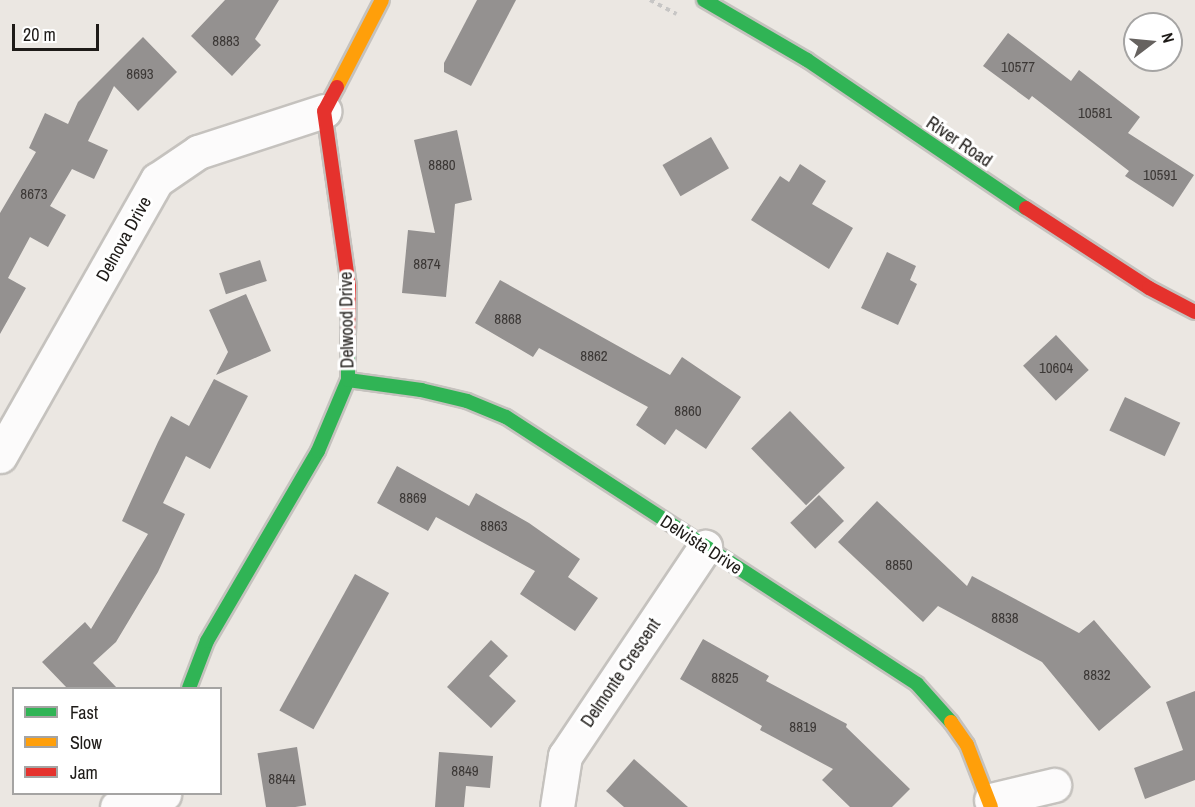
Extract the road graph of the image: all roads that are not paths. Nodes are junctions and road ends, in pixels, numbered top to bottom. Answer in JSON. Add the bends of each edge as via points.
{"nodes":[{"id":1,"x":382,"y":0,"type":"edge"},
{"id":2,"x":704,"y":0,"type":"edge"},
{"id":3,"x":324,"y":111,"type":"junction"},
{"id":4,"x":1195,"y":312,"type":"edge"},
{"id":5,"x":348,"y":380,"type":"junction"},
{"id":6,"x":0,"y":456,"type":"edge"},
{"id":7,"x":705,"y":547,"type":"junction"},
{"id":8,"x":189,"y":687,"type":"edge"},
{"id":9,"x":1054,"y":786,"type":"dead end"},
{"id":10,"x":160,"y":795,"type":"edge"},
{"id":11,"x":991,"y":803,"type":"edge"},
{"id":12,"x":117,"y":807,"type":"edge"},
{"id":13,"x":557,"y":807,"type":"edge"}],
"edges":[{"from":1,"to":3,"type":"street"},
{"from":2,"to":4,"type":"street","name":"River Road","via":[[807,60],[987,183],[1149,288]]},
{"from":3,"to":5,"type":"street","name":"Delwood Drive","via":[[349,287]]},
{"from":3,"to":6,"type":"street","name":"Delnova Drive","via":[[198,152],[157,180]]},
{"from":5,"to":7,"type":"street","name":"Delvista Drive","via":[[421,390],[466,401],[506,417]]},
{"from":5,"to":8,"type":"street","name":"Delwood Drive","via":[[318,451],[207,642]]},
{"from":7,"to":11,"type":"street","name":"Delvista Drive","via":[[917,684],[945,712],[967,745]]},
{"from":7,"to":13,"type":"street","name":"Delmonte Crescent","via":[[565,756]]},
{"from":9,"to":11,"type":"street","name":"Delvista Drive"},
{"from":10,"to":12,"type":"street"}]}
